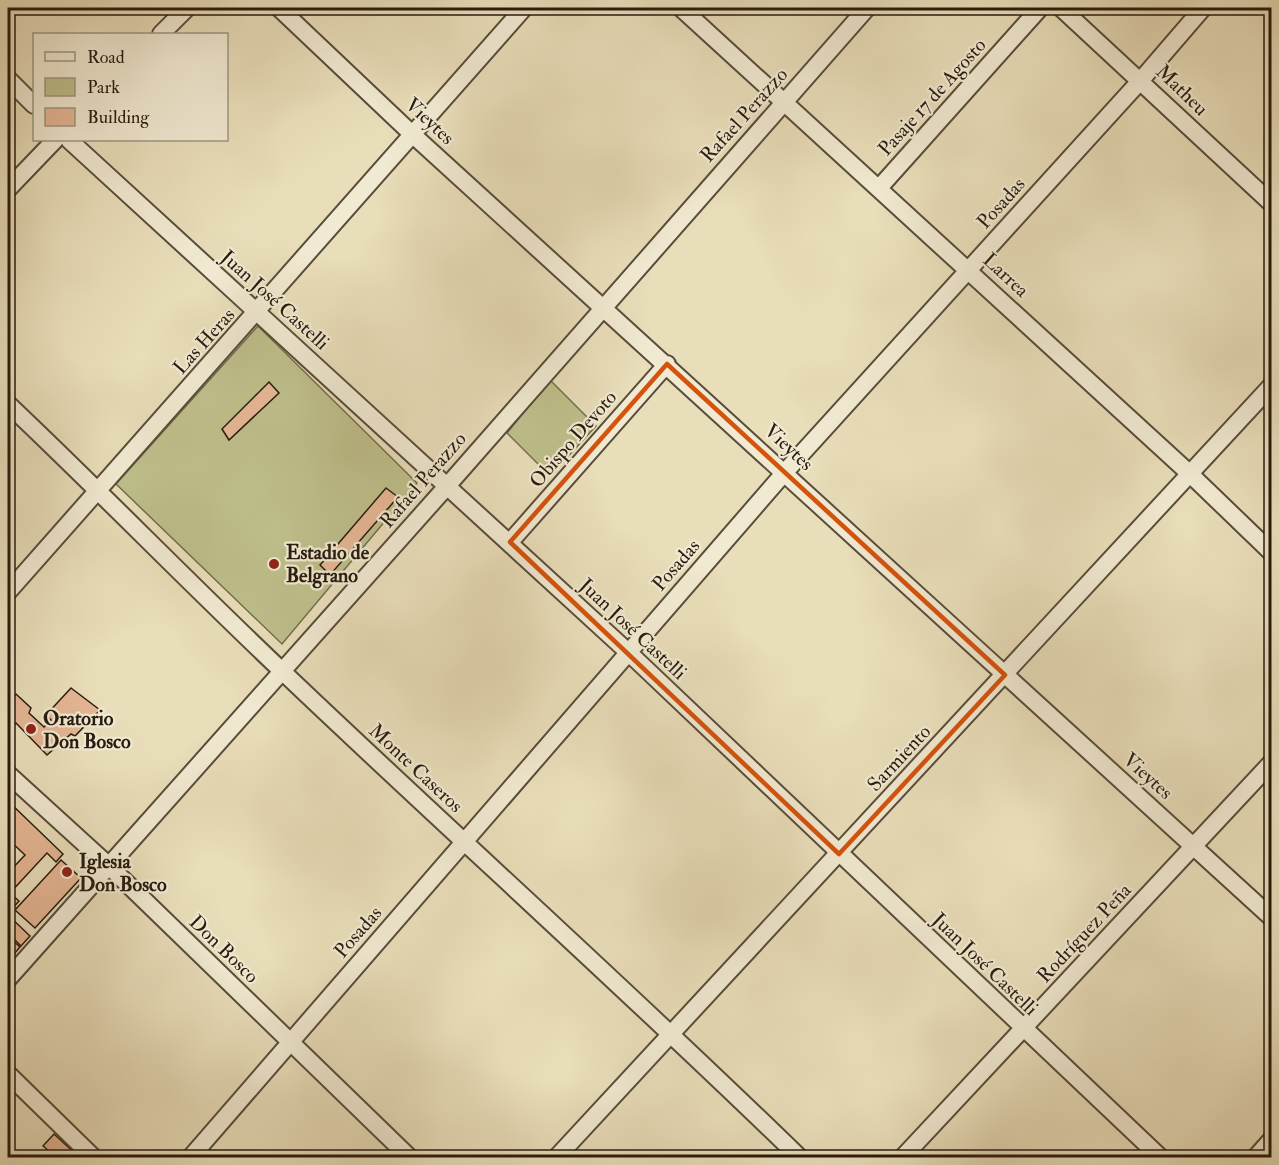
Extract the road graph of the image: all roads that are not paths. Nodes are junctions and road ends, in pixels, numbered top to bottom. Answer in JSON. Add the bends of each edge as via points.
{"nodes":[{"id":1,"x":187,"y":8,"type":"edge"},
{"id":2,"x":279,"y":8,"type":"edge"},
{"id":3,"x":524,"y":8,"type":"edge"},
{"id":4,"x":681,"y":8,"type":"edge"},
{"id":5,"x":867,"y":8,"type":"edge"},
{"id":6,"x":1040,"y":8,"type":"edge"},
{"id":7,"x":1061,"y":8,"type":"edge"},
{"id":8,"x":1203,"y":8,"type":"edge"},
{"id":9,"x":162,"y":33,"type":"edge"},
{"id":10,"x":8,"y":79,"type":"edge"},
{"id":11,"x":1141,"y":80,"type":"junction"},
{"id":12,"x":783,"y":102,"type":"junction"},
{"id":13,"x":33,"y":104,"type":"edge"},
{"id":14,"x":412,"y":134,"type":"junction"},
{"id":15,"x":53,"y":141,"type":"edge"},
{"id":16,"x":70,"y":141,"type":"edge"},
{"id":17,"x":879,"y":188,"type":"junction"},
{"id":18,"x":8,"y":189,"type":"edge"},
{"id":19,"x":1272,"y":204,"type":"edge"},
{"id":20,"x":968,"y":269,"type":"junction"},
{"id":21,"x":603,"y":305,"type":"junction"},
{"id":22,"x":257,"y":313,"type":"junction"},
{"id":23,"x":667,"y":364,"type":"junction"},
{"id":24,"x":1272,"y":385,"type":"edge"},
{"id":25,"x":8,"y":404,"type":"edge"},
{"id":26,"x":785,"y":472,"type":"junction"},
{"id":27,"x":1189,"y":473,"type":"junction"},
{"id":28,"x":448,"y":485,"type":"junction"},
{"id":29,"x":99,"y":490,"type":"junction"},
{"id":30,"x":510,"y":542,"type":"junction"},
{"id":31,"x":1272,"y":553,"type":"edge"},
{"id":32,"x":8,"y":592,"type":"edge"},
{"id":33,"x":628,"y":652,"type":"junction"},
{"id":34,"x":281,"y":670,"type":"junction"},
{"id":35,"x":1005,"y":675,"type":"junction"},
{"id":36,"x":1272,"y":762,"type":"edge"},
{"id":37,"x":8,"y":774,"type":"edge"},
{"id":38,"x":464,"y":842,"type":"junction"},
{"id":39,"x":1194,"y":846,"type":"junction"},
{"id":40,"x":839,"y":854,"type":"junction"},
{"id":41,"x":109,"y":866,"type":"junction"},
{"id":42,"x":1272,"y":918,"type":"edge"},
{"id":43,"x":8,"y":979,"type":"edge"},
{"id":44,"x":1023,"y":1029,"type":"junction"},
{"id":45,"x":671,"y":1032,"type":"junction"},
{"id":46,"x":290,"y":1042,"type":"junction"},
{"id":47,"x":8,"y":1074,"type":"edge"},
{"id":48,"x":1272,"y":1139,"type":"edge"},
{"id":49,"x":94,"y":1158,"type":"edge"},
{"id":50,"x":190,"y":1158,"type":"edge"},
{"id":51,"x":410,"y":1158,"type":"edge"},
{"id":52,"x":556,"y":1158,"type":"edge"},
{"id":53,"x":800,"y":1158,"type":"edge"},
{"id":54,"x":902,"y":1158,"type":"edge"},
{"id":55,"x":1161,"y":1158,"type":"edge"},
{"id":56,"x":1255,"y":1158,"type":"edge"}],
"edges":[{"from":1,"to":9,"type":"street"},
{"from":2,"to":14,"type":"street","name":"Vieytes"},
{"from":3,"to":14,"type":"street","name":"Las Heras"},
{"from":4,"to":12,"type":"street","name":"Larrea"},
{"from":5,"to":12,"type":"street","name":"Rafael Perazzo"},
{"from":6,"to":17,"type":"street","name":"Pasaje 17 de Agosto"},
{"from":7,"to":11,"type":"street","name":"Matheu"},
{"from":8,"to":11,"type":"street","name":"Posadas"},
{"from":10,"to":13,"type":"street"},
{"from":11,"to":19,"type":"street","name":"Matheu"},
{"from":11,"to":20,"type":"street","name":"Posadas"},
{"from":12,"to":17,"type":"street","name":"Larrea"},
{"from":12,"to":21,"type":"street","name":"Rafael Perazzo"},
{"from":14,"to":21,"type":"street","name":"Vieytes"},
{"from":14,"to":22,"type":"street","name":"Las Heras"},
{"from":15,"to":18,"type":"street"},
{"from":16,"to":22,"type":"street","name":"Juan José Castelli"},
{"from":17,"to":20,"type":"street","name":"Larrea"},
{"from":20,"to":26,"type":"street","name":"Posadas"},
{"from":20,"to":27,"type":"street","name":"Larrea"},
{"from":21,"to":23,"type":"street","name":"Vieytes"},
{"from":21,"to":28,"type":"street","name":"Rafael Perazzo"},
{"from":22,"to":28,"type":"street","name":"Juan José Castelli"},
{"from":22,"to":29,"type":"street","name":"Las Heras"},
{"from":23,"to":26,"type":"street","name":"Vieytes"},
{"from":23,"to":30,"type":"street","name":"Obispo Devoto"},
{"from":24,"to":27,"type":"street","name":"Sarmiento"},
{"from":25,"to":29,"type":"street","name":"Monte Caseros"},
{"from":26,"to":33,"type":"street","name":"Posadas"},
{"from":26,"to":35,"type":"street","name":"Vieytes"},
{"from":27,"to":31,"type":"street","name":"Larrea"},
{"from":27,"to":35,"type":"street","name":"Sarmiento"},
{"from":28,"to":30,"type":"street","name":"Juan José Castelli"},
{"from":28,"to":34,"type":"street","name":"Rafael Perazzo"},
{"from":29,"to":32,"type":"street","name":"Las Heras"},
{"from":29,"to":34,"type":"street","name":"Monte Caseros"},
{"from":30,"to":33,"type":"street","name":"Juan José Castelli"},
{"from":33,"to":38,"type":"street","name":"Posadas"},
{"from":33,"to":40,"type":"street","name":"Juan José Castelli"},
{"from":34,"to":38,"type":"street","name":"Monte Caseros"},
{"from":34,"to":41,"type":"street","name":"Rafael Perazzo"},
{"from":35,"to":39,"type":"street","name":"Vieytes"},
{"from":35,"to":40,"type":"street","name":"Sarmiento"},
{"from":36,"to":39,"type":"street","name":"Rodríguez Peña"},
{"from":37,"to":41,"type":"street","name":"Don Bosco"},
{"from":38,"to":45,"type":"street","name":"Monte Caseros"},
{"from":38,"to":46,"type":"street","name":"Posadas"},
{"from":39,"to":42,"type":"street","name":"Vieytes"},
{"from":39,"to":44,"type":"street","name":"Rodríguez Peña"},
{"from":40,"to":44,"type":"street","name":"Juan José Castelli"},
{"from":40,"to":45,"type":"street","name":"Sarmiento"},
{"from":41,"to":43,"type":"street","name":"Rafael Perazzo"},
{"from":41,"to":46,"type":"street","name":"Don Bosco"},
{"from":44,"to":54,"type":"street","name":"Rodríguez Peña"},
{"from":44,"to":55,"type":"street","name":"Juan José Castelli"},
{"from":45,"to":52,"type":"street","name":"Sarmiento"},
{"from":45,"to":53,"type":"street","name":"Monte Caseros"},
{"from":46,"to":50,"type":"street","name":"Posadas"},
{"from":46,"to":51,"type":"street","name":"Don Bosco"},
{"from":47,"to":49,"type":"street"},
{"from":48,"to":56,"type":"street"}]}
